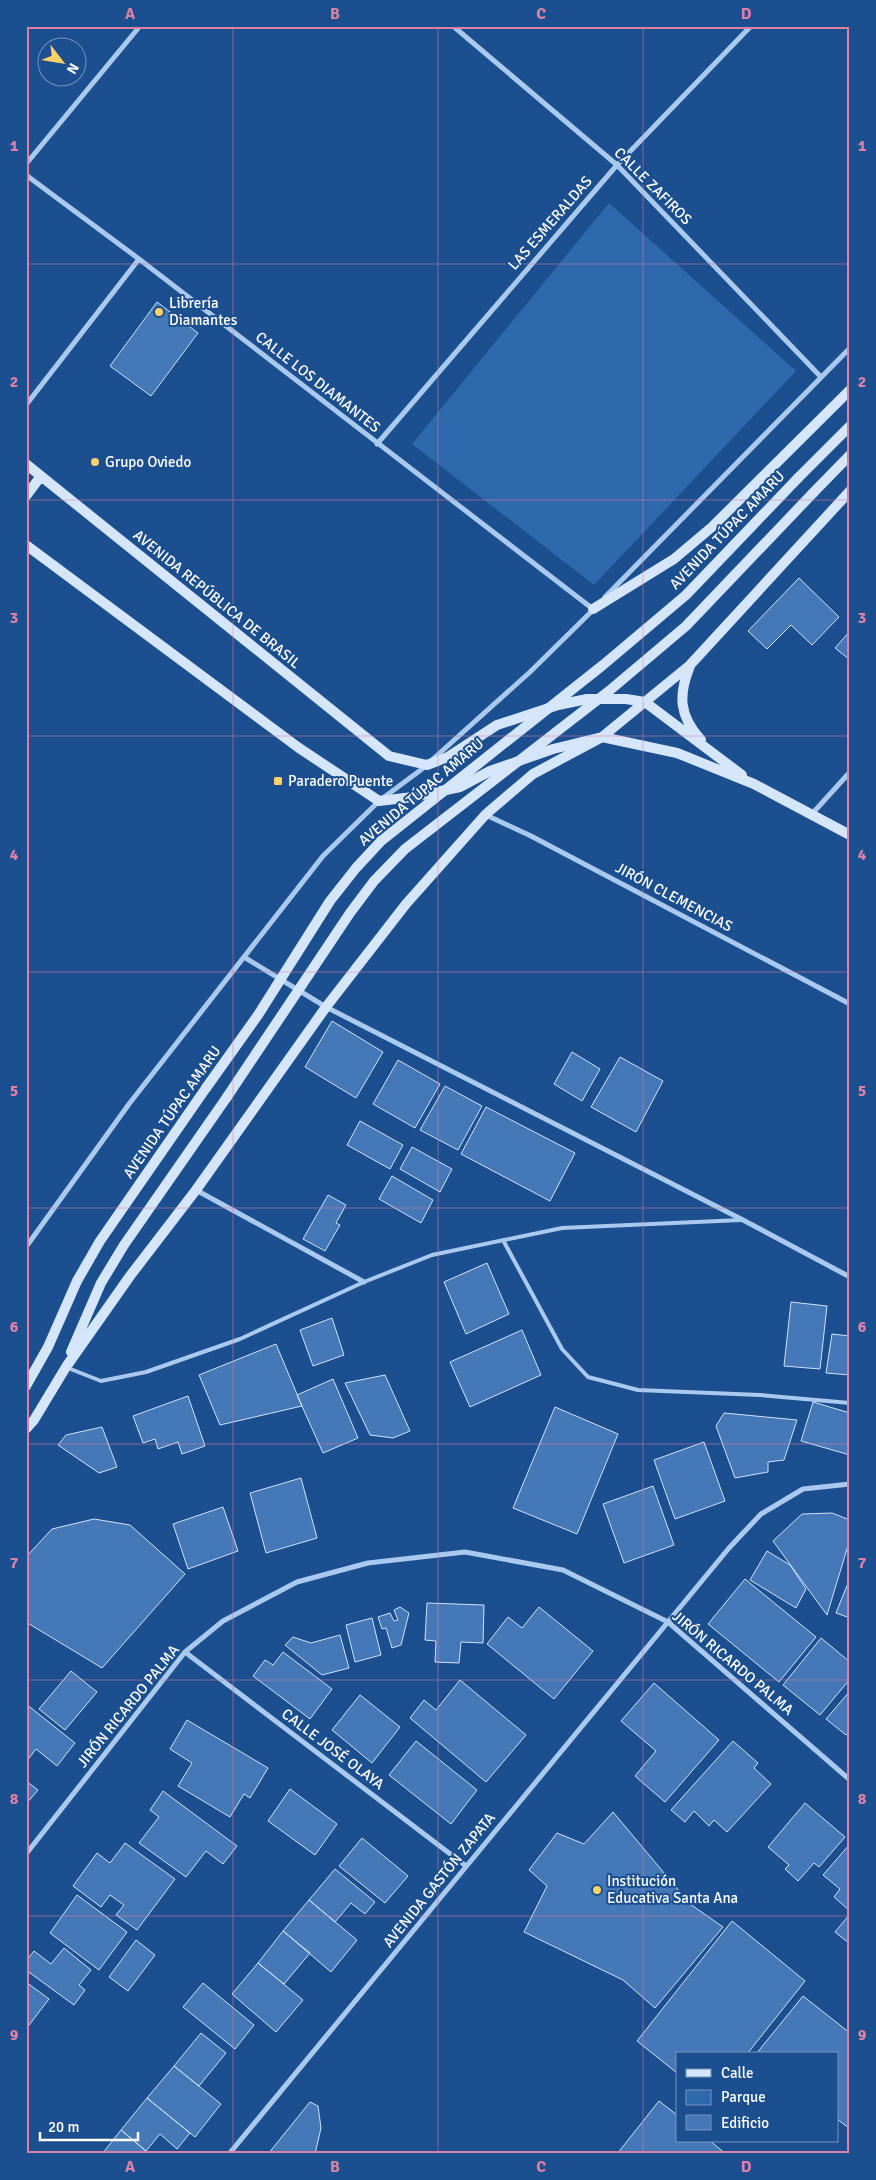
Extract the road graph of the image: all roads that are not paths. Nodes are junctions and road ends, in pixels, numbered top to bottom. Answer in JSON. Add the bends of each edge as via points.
{"nodes":[{"id":1,"x":140,"y":26,"type":"edge"},
{"id":2,"x":453,"y":26,"type":"edge"},
{"id":3,"x":751,"y":26,"type":"edge"},
{"id":4,"x":26,"y":164,"type":"edge"},
{"id":5,"x":617,"y":166,"type":"junction"},
{"id":6,"x":26,"y":175,"type":"edge"},
{"id":7,"x":139,"y":259,"type":"junction"},
{"id":8,"x":850,"y":348,"type":"edge"},
{"id":9,"x":821,"y":377,"type":"junction"},
{"id":10,"x":850,"y":390,"type":"edge"},
{"id":11,"x":26,"y":405,"type":"edge"},
{"id":12,"x":850,"y":426,"type":"edge"},
{"id":13,"x":377,"y":444,"type":"junction"},
{"id":14,"x":850,"y":455,"type":"edge"},
{"id":15,"x":26,"y":464,"type":"edge"},
{"id":16,"x":41,"y":476,"type":"junction"},
{"id":17,"x":850,"y":491,"type":"edge"},
{"id":18,"x":26,"y":496,"type":"edge"},
{"id":19,"x":26,"y":545,"type":"edge"},
{"id":20,"x":594,"y":609,"type":"junction"},
{"id":21,"x":690,"y":665,"type":"junction"},
{"id":22,"x":645,"y":702,"type":"junction"},
{"id":23,"x":602,"y":737,"type":"junction"},
{"id":24,"x":713,"y":754,"type":"junction"},
{"id":25,"x":427,"y":765,"type":"junction"},
{"id":26,"x":850,"y":772,"type":"edge"},
{"id":27,"x":754,"y":784,"type":"junction"},
{"id":28,"x":378,"y":801,"type":"junction"},
{"id":29,"x":486,"y":814,"type":"junction"},
{"id":30,"x":811,"y":816,"type":"junction"},
{"id":31,"x":850,"y":834,"type":"edge"},
{"id":32,"x":244,"y":957,"type":"junction"},
{"id":33,"x":850,"y":1004,"type":"edge"},
{"id":34,"x":326,"y":1007,"type":"junction"},
{"id":35,"x":196,"y":1190,"type":"junction"},
{"id":36,"x":743,"y":1220,"type":"junction"},
{"id":37,"x":503,"y":1240,"type":"junction"},
{"id":38,"x":26,"y":1247,"type":"edge"},
{"id":39,"x":850,"y":1277,"type":"edge"},
{"id":40,"x":364,"y":1282,"type":"junction"},
{"id":41,"x":66,"y":1367,"type":"junction"},
{"id":42,"x":26,"y":1386,"type":"edge"},
{"id":43,"x":850,"y":1404,"type":"edge"},
{"id":44,"x":26,"y":1429,"type":"edge"},
{"id":45,"x":850,"y":1484,"type":"edge"},
{"id":46,"x":668,"y":1622,"type":"junction"},
{"id":47,"x":185,"y":1652,"type":"junction"},
{"id":48,"x":850,"y":1780,"type":"edge"},
{"id":49,"x":26,"y":1854,"type":"edge"},
{"id":50,"x":466,"y":1866,"type":"junction"},
{"id":51,"x":230,"y":2154,"type":"edge"}],
"edges":[{"from":1,"to":4,"type":"street"},
{"from":2,"to":5,"type":"street","name":"CALLE ZAFIROS"},
{"from":3,"to":5,"type":"street","name":"LAS ESMERALDAS"},
{"from":5,"to":9,"type":"street","name":"CALLE ZAFIROS"},
{"from":5,"to":13,"type":"street","name":"LAS ESMERALDAS"},
{"from":6,"to":7,"type":"street","name":"CALLE LOS DIAMANTES"},
{"from":7,"to":11,"type":"street"},
{"from":7,"to":13,"type":"street","name":"CALLE LOS DIAMANTES"},
{"from":8,"to":9,"type":"street","name":"AVENIDA TÚPAC AMARU"},
{"from":9,"to":20,"type":"street","name":"AVENIDA TÚPAC AMARU"},
{"from":10,"to":20,"type":"main road","via":[[712,527],[674,560]]},
{"from":12,"to":42,"type":"main road","name":"AVENIDA TÚPAC AMARU","bridge":true,"via":[[686,595],[381,841],[356,868],[330,900],[258,1015],[100,1241]]},
{"from":13,"to":20,"type":"street","name":"CALLE LOS DIAMANTES"},
{"from":14,"to":41,"type":"main road","bridge":true,"via":[[686,626],[405,850],[374,881],[115,1260],[93,1301]]},
{"from":15,"to":16,"type":"main road","name":"AVENIDA REPÚBLICA DE BRASIL"},
{"from":16,"to":18,"type":"main road"},
{"from":16,"to":25,"type":"main road","name":"AVENIDA REPÚBLICA DE BRASIL","via":[[389,756]]},
{"from":17,"to":21,"type":"main road"},
{"from":19,"to":28,"type":"main road","via":[[300,748]]},
{"from":20,"to":25,"type":"street","name":"AVENIDA TÚPAC AMARU"},
{"from":21,"to":22,"type":"main road"},
{"from":21,"to":24,"type":"main road","via":[[681,690],[683,707],[696,734]]},
{"from":22,"to":23,"type":"main road"},
{"from":22,"to":24,"type":"main road"},
{"from":22,"to":25,"type":"main road","via":[[587,699],[558,705],[497,725],[448,757]]},
{"from":23,"to":27,"type":"main road","via":[[677,753]]},
{"from":23,"to":28,"type":"main road","via":[[553,749],[490,771],[460,787]]},
{"from":23,"to":29,"type":"main road","via":[[533,774]]},
{"from":24,"to":27,"type":"main road"},
{"from":25,"to":28,"type":"street","name":"AVENIDA TÚPAC AMARU"},
{"from":26,"to":30,"type":"street"},
{"from":27,"to":30,"type":"main road"},
{"from":28,"to":32,"type":"street","name":"AVENIDA TÚPAC AMARU","via":[[323,856]]},
{"from":29,"to":33,"type":"street","name":"JIRÓN CLEMENCIAS"},
{"from":29,"to":34,"type":"main road","via":[[406,904]]},
{"from":30,"to":31,"type":"main road"},
{"from":32,"to":34,"type":"street"},
{"from":32,"to":38,"type":"street","name":"AVENIDA TÚPAC AMARU","via":[[129,1104]]},
{"from":34,"to":35,"type":"main road"},
{"from":34,"to":36,"type":"street"},
{"from":35,"to":40,"type":"street"},
{"from":35,"to":41,"type":"main road"},
{"from":36,"to":37,"type":"lane","via":[[562,1228]]},
{"from":36,"to":39,"type":"street"},
{"from":37,"to":40,"type":"lane","via":[[432,1254]]},
{"from":37,"to":43,"type":"lane","via":[[562,1349],[588,1377],[638,1390]]},
{"from":40,"to":41,"type":"lane","via":[[240,1339],[146,1372],[101,1381]]},
{"from":41,"to":44,"type":"main road"},
{"from":45,"to":46,"type":"street","name":"AVENIDA GASTÓN ZAPATA","via":[[803,1490],[761,1514]]},
{"from":46,"to":47,"type":"street","name":"JIRÓN RICARDO PALMA","via":[[563,1570],[465,1552],[368,1563],[297,1582],[223,1621]]},
{"from":46,"to":48,"type":"street","name":"JIRÓN RICARDO PALMA"},
{"from":46,"to":50,"type":"street","name":"AVENIDA GASTÓN ZAPATA"},
{"from":47,"to":49,"type":"street","name":"JIRÓN RICARDO PALMA"},
{"from":47,"to":50,"type":"street","name":"CALLE JOSÉ OLAYA"},
{"from":50,"to":51,"type":"street","name":"AVENIDA GASTÓN ZAPATA"}]}
